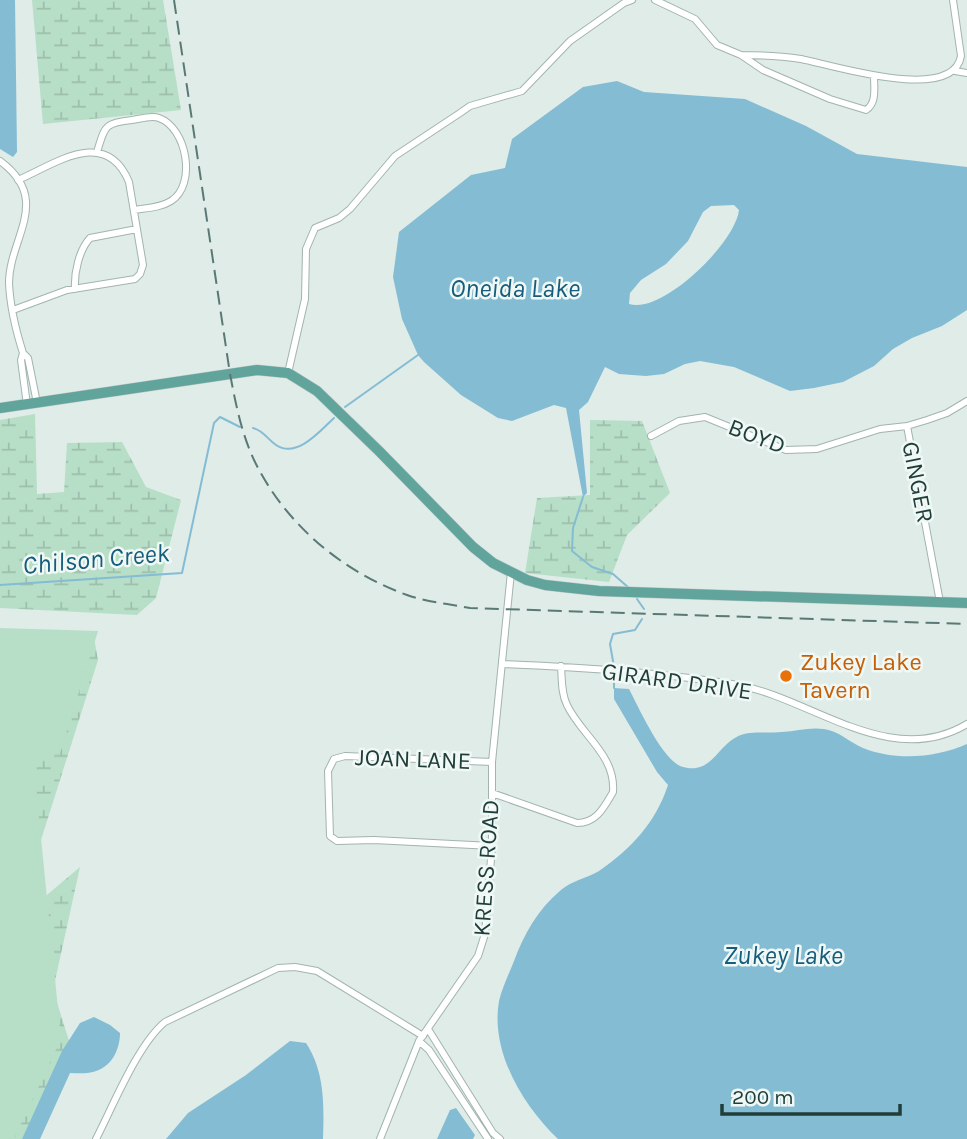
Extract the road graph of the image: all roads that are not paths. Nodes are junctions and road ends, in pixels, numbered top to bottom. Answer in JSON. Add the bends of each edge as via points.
{"nodes":[{"id":1,"x":632,"y":0,"type":"edge"},
{"id":2,"x":654,"y":0,"type":"edge"},
{"id":3,"x":953,"y":0,"type":"edge"},
{"id":4,"x":741,"y":55,"type":"junction"},
{"id":5,"x":955,"y":71,"type":"junction"},
{"id":6,"x":967,"y":73,"type":"edge"},
{"id":7,"x":874,"y":76,"type":"junction"},
{"id":8,"x":97,"y":152,"type":"junction"},
{"id":9,"x":0,"y":161,"type":"edge"},
{"id":10,"x":18,"y":180,"type":"junction"},
{"id":11,"x":134,"y":210,"type":"junction"},
{"id":12,"x":137,"y":229,"type":"junction"},
{"id":13,"x":75,"y":289,"type":"junction"},
{"id":14,"x":13,"y":310,"type":"junction"},
{"id":15,"x":288,"y":373,"type":"junction"},
{"id":16,"x":967,"y":401,"type":"edge"},
{"id":17,"x":32,"y":404,"type":"junction"},
{"id":18,"x":0,"y":408,"type":"edge"},
{"id":19,"x":907,"y":426,"type":"junction"},
{"id":20,"x":651,"y":436,"type":"dead end"},
{"id":21,"x":511,"y":572,"type":"junction"},
{"id":22,"x":940,"y":601,"type":"junction"},
{"id":23,"x":967,"y":603,"type":"edge"},
{"id":24,"x":503,"y":664,"type":"junction"},
{"id":25,"x":561,"y":666,"type":"junction"},
{"id":26,"x":967,"y":724,"type":"edge"},
{"id":27,"x":492,"y":762,"type":"junction"},
{"id":28,"x":492,"y":793,"type":"junction"},
{"id":29,"x":492,"y":846,"type":"junction"},
{"id":30,"x":428,"y":1028,"type":"junction"},
{"id":31,"x":421,"y":1039,"type":"junction"},
{"id":32,"x":96,"y":1139,"type":"edge"},
{"id":33,"x":380,"y":1139,"type":"edge"},
{"id":34,"x":488,"y":1139,"type":"edge"},
{"id":35,"x":500,"y":1139,"type":"edge"}],
"edges":[{"from":1,"to":15,"type":"street","via":[[570,41],[522,91],[470,107],[395,156],[350,209],[315,228],[306,249],[305,299]]},
{"from":2,"to":4,"type":"street","via":[[695,19],[717,45]]},
{"from":3,"to":5,"type":"street","via":[[961,56]]},
{"from":4,"to":7,"type":"street","via":[[800,59]]},
{"from":4,"to":7,"type":"street","via":[[763,70],[866,110],[874,99]]},
{"from":5,"to":6,"type":"street"},
{"from":5,"to":7,"type":"street","via":[[933,79]]},
{"from":8,"to":10,"type":"street","via":[[82,152]]},
{"from":8,"to":11,"type":"street","via":[[125,172]]},
{"from":8,"to":11,"type":"street","via":[[103,129],[111,122],[157,117],[176,131],[186,171],[183,190],[163,206]]},
{"from":9,"to":10,"type":"street"},
{"from":10,"to":14,"type":"street","via":[[27,209],[10,278]]},
{"from":11,"to":12,"type":"street"},
{"from":12,"to":13,"type":"street","via":[[86,241]]},
{"from":12,"to":13,"type":"street","via":[[143,265],[138,277]]},
{"from":13,"to":14,"type":"street"},
{"from":14,"to":17,"type":"street"},
{"from":15,"to":17,"type":"main road","via":[[257,370]]},
{"from":15,"to":21,"type":"main road","via":[[317,391],[473,547]]},
{"from":16,"to":19,"type":"street","name":"GINGER"},
{"from":17,"to":18,"type":"main road"},
{"from":19,"to":20,"type":"street","name":"BOYD","via":[[891,426],[799,451],[777,447],[705,417],[679,421]]},
{"from":19,"to":22,"type":"street","name":"GINGER"},
{"from":21,"to":22,"type":"main road","via":[[545,585],[583,590]]},
{"from":21,"to":24,"type":"street","name":"KRESS ROAD"},
{"from":22,"to":23,"type":"main road"},
{"from":24,"to":25,"type":"street","name":"GIRARD DRIVE"},
{"from":24,"to":27,"type":"street","name":"KRESS ROAD"},
{"from":25,"to":26,"type":"street","name":"GIRARD DRIVE","via":[[740,686],[885,736],[925,738]]},
{"from":25,"to":28,"type":"street","via":[[564,698],[610,765],[613,792],[598,816],[585,822]]},
{"from":27,"to":28,"type":"street","name":"KRESS ROAD"},
{"from":27,"to":29,"type":"street","name":"JOAN LANE","via":[[345,756],[334,759],[328,771],[330,835],[337,841]]},
{"from":28,"to":29,"type":"street","name":"KRESS ROAD"},
{"from":29,"to":30,"type":"street","name":"KRESS ROAD","via":[[485,934],[478,956]]},
{"from":30,"to":31,"type":"street","name":"KRESS ROAD"},
{"from":30,"to":35,"type":"street"},
{"from":31,"to":32,"type":"street","via":[[317,971],[278,968],[155,1030]]},
{"from":31,"to":33,"type":"street","name":"KRESS ROAD"},
{"from":31,"to":34,"type":"street"}]}
